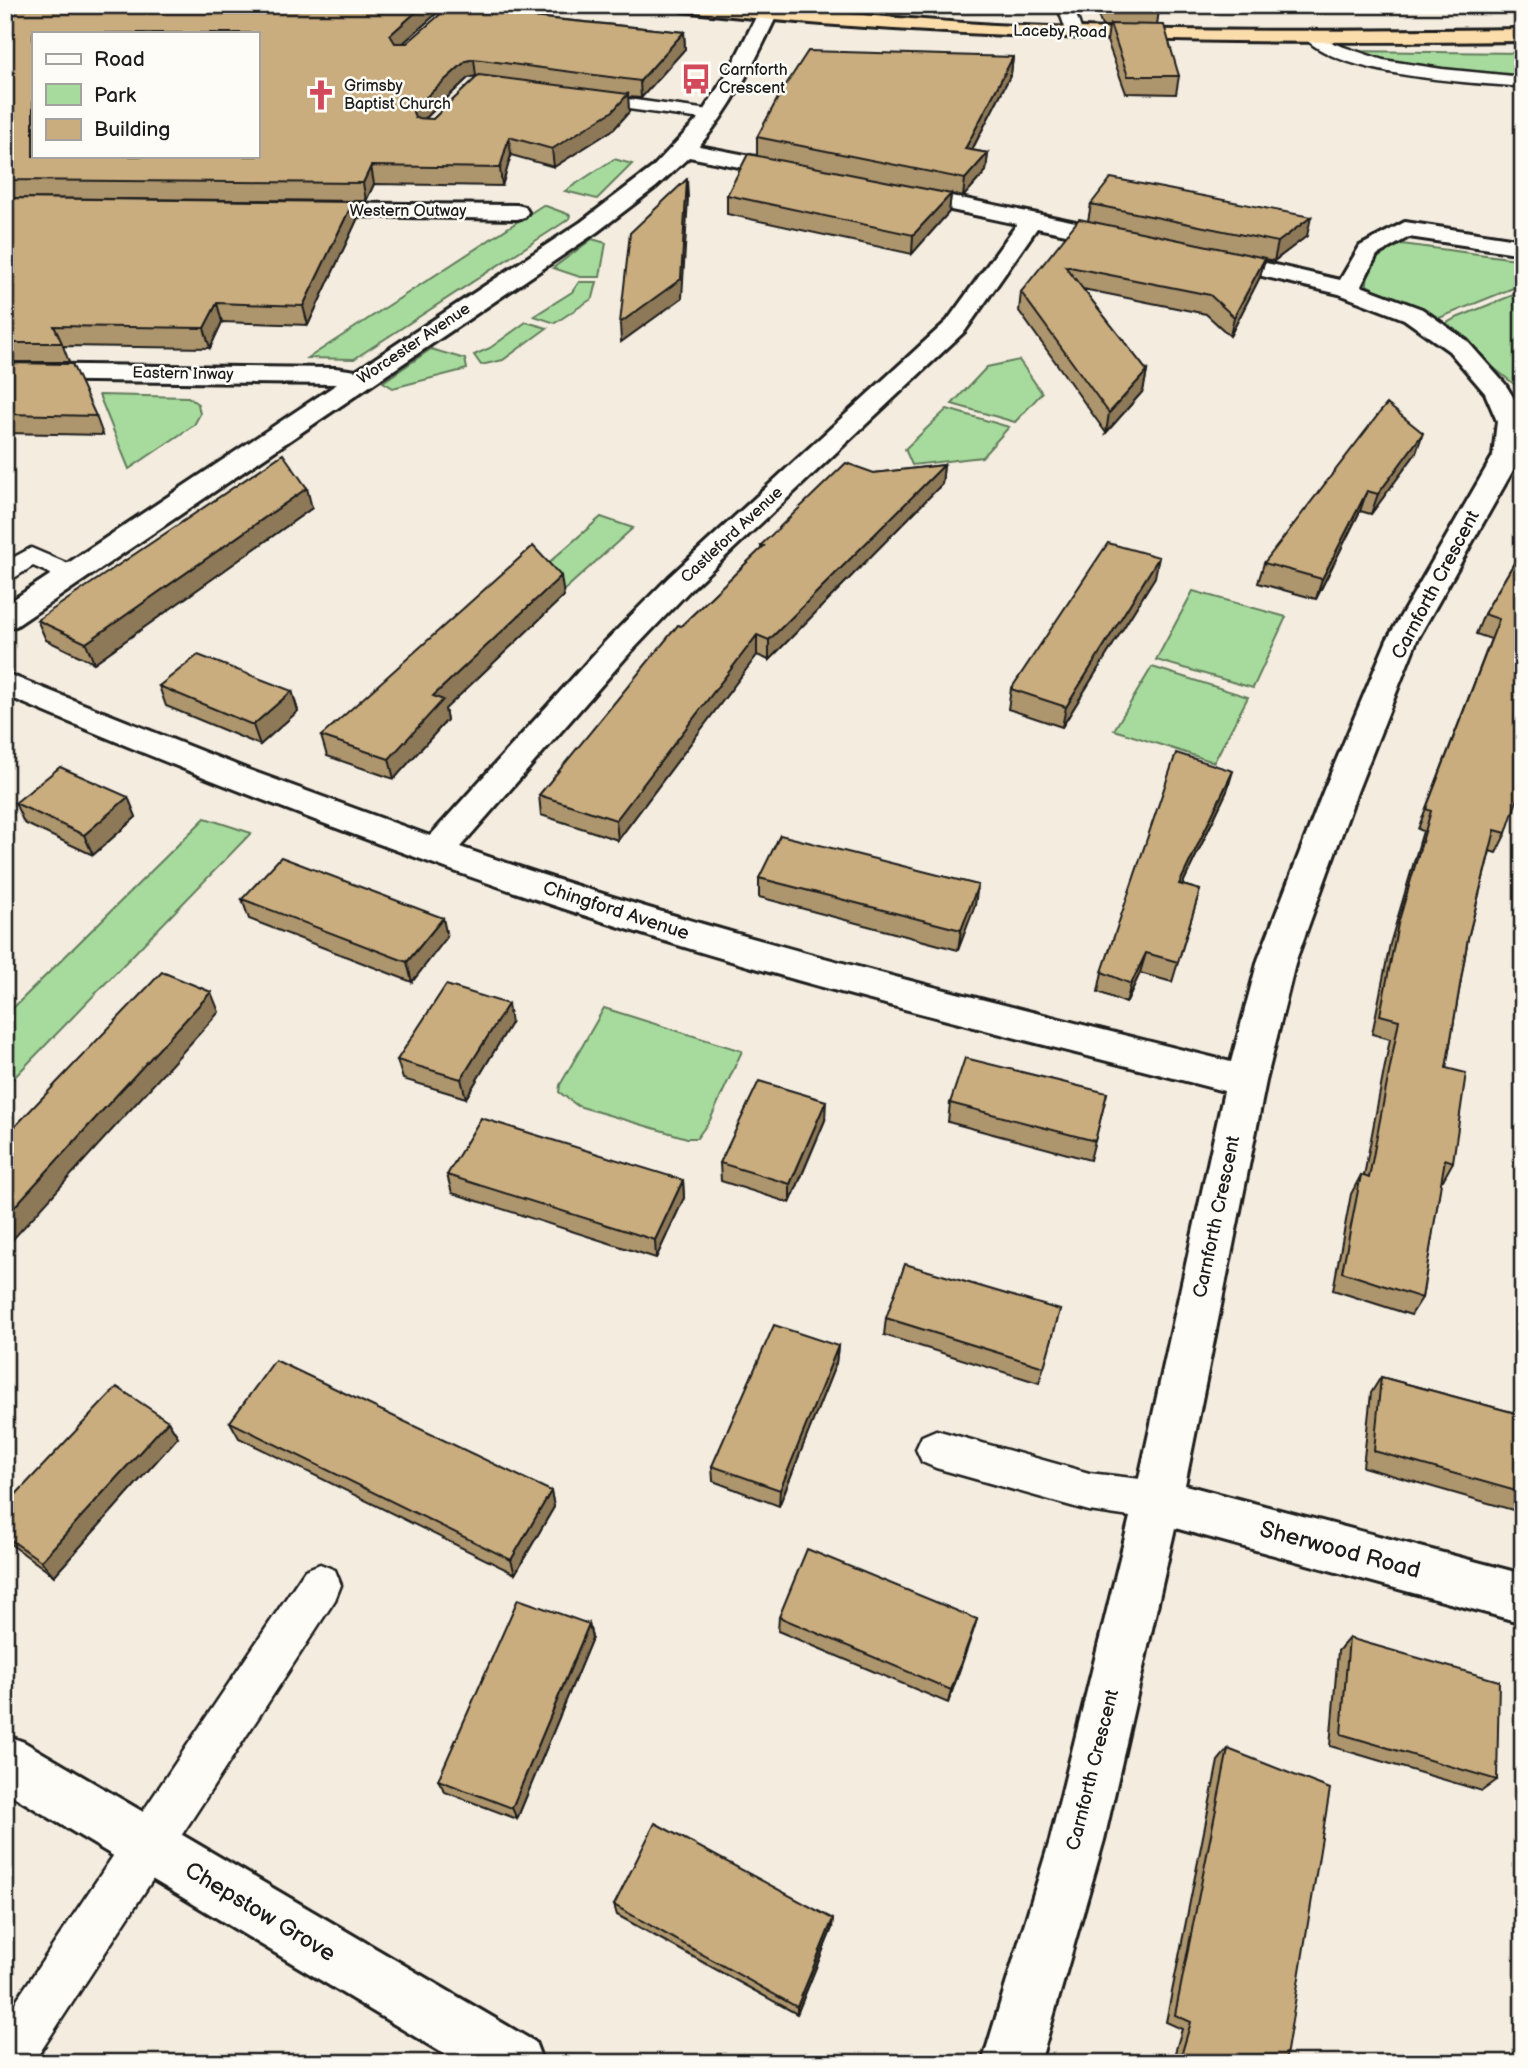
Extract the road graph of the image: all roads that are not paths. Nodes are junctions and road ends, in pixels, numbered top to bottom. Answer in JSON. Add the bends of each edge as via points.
{"nodes":[{"id":1,"x":682,"y":5,"type":"edge"},
{"id":2,"x":1065,"y":5,"type":"edge"},
{"id":3,"x":767,"y":15,"type":"junction"},
{"id":4,"x":1074,"y":32,"type":"junction"},
{"id":5,"x":1310,"y":35,"type":"junction"},
{"id":6,"x":1523,"y":35,"type":"edge"},
{"id":7,"x":1523,"y":82,"type":"edge"},
{"id":8,"x":558,"y":95,"type":"edge"},
{"id":9,"x":709,"y":115,"type":"junction"},
{"id":10,"x":684,"y":150,"type":"junction"},
{"id":11,"x":830,"y":178,"type":"edge"},
{"id":12,"x":870,"y":186,"type":"edge"},
{"id":13,"x":282,"y":210,"type":"edge"},
{"id":14,"x":517,"y":212,"type":"dead end"},
{"id":15,"x":1030,"y":220,"type":"junction"},
{"id":16,"x":1523,"y":247,"type":"edge"},
{"id":17,"x":1347,"y":289,"type":"junction"},
{"id":18,"x":5,"y":372,"type":"edge"},
{"id":19,"x":360,"y":380,"type":"junction"},
{"id":20,"x":1514,"y":403,"type":"edge"},
{"id":21,"x":5,"y":573,"type":"edge"},
{"id":22,"x":71,"y":574,"type":"junction"},
{"id":23,"x":5,"y":619,"type":"edge"},
{"id":24,"x":5,"y":683,"type":"edge"},
{"id":25,"x":436,"y":852,"type":"junction"},
{"id":26,"x":1245,"y":1081,"type":"junction"},
{"id":27,"x":936,"y":1449,"type":"dead end"},
{"id":28,"x":1158,"y":1501,"type":"junction"},
{"id":29,"x":320,"y":1585,"type":"dead end"},
{"id":30,"x":1523,"y":1599,"type":"edge"},
{"id":31,"x":5,"y":1761,"type":"edge"},
{"id":32,"x":147,"y":1845,"type":"junction"},
{"id":33,"x":5,"y":2061,"type":"edge"},
{"id":34,"x":514,"y":2063,"type":"edge"},
{"id":35,"x":1011,"y":2063,"type":"edge"}],
"edges":[{"from":1,"to":3,"type":"highway","name":"Laceby Road"},
{"from":2,"to":4,"type":"lane"},
{"from":3,"to":4,"type":"highway","name":"Laceby Road"},
{"from":3,"to":9,"type":"street","name":"Worcester Avenue","via":[[745,63]]},
{"from":4,"to":5,"type":"highway","name":"Laceby Road"},
{"from":5,"to":6,"type":"highway","name":"Laceby Road"},
{"from":5,"to":7,"type":"lane","via":[[1320,44],[1361,60]]},
{"from":8,"to":9,"type":"lane"},
{"from":9,"to":10,"type":"street","name":"Worcester Avenue"},
{"from":10,"to":11,"type":"street"},
{"from":10,"to":19,"type":"street","name":"Worcester Avenue","via":[[649,183],[589,227]]},
{"from":12,"to":15,"type":"street","name":"Carnforth Crescent"},
{"from":13,"to":14,"type":"street","name":"Western Outway"},
{"from":15,"to":17,"type":"street","name":"Carnforth Crescent"},
{"from":15,"to":25,"type":"street","name":"Castleford Avenue","via":[[956,326],[680,583]]},
{"from":16,"to":17,"type":"street","via":[[1405,229],[1368,251]]},
{"from":17,"to":20,"type":"street","name":"Carnforth Crescent","via":[[1413,314],[1458,346],[1496,390]]},
{"from":18,"to":19,"type":"street","name":"Eastern Inway"},
{"from":19,"to":22,"type":"street","name":"Worcester Avenue"},
{"from":20,"to":26,"type":"street","name":"Carnforth Crescent","via":[[1507,456],[1402,640],[1340,792],[1277,960]]},
{"from":21,"to":22,"type":"lane","via":[[31,556]]},
{"from":22,"to":23,"type":"street","name":"Worcester Avenue"},
{"from":24,"to":25,"type":"street","name":"Chingford Avenue","via":[[157,748]]},
{"from":25,"to":26,"type":"street","name":"Chingford Avenue","via":[[633,918],[821,973]]},
{"from":26,"to":28,"type":"street","name":"Carnforth Crescent"},
{"from":27,"to":28,"type":"lane","via":[[1089,1492]]},
{"from":28,"to":30,"type":"street","name":"Sherwood Road"},
{"from":28,"to":35,"type":"street","name":"Carnforth Crescent","via":[[1077,1840]]},
{"from":29,"to":32,"type":"lane"},
{"from":31,"to":32,"type":"street","name":"Chepstow Grove"},
{"from":32,"to":33,"type":"lane"},
{"from":32,"to":34,"type":"street","name":"Chepstow Grove"}]}
